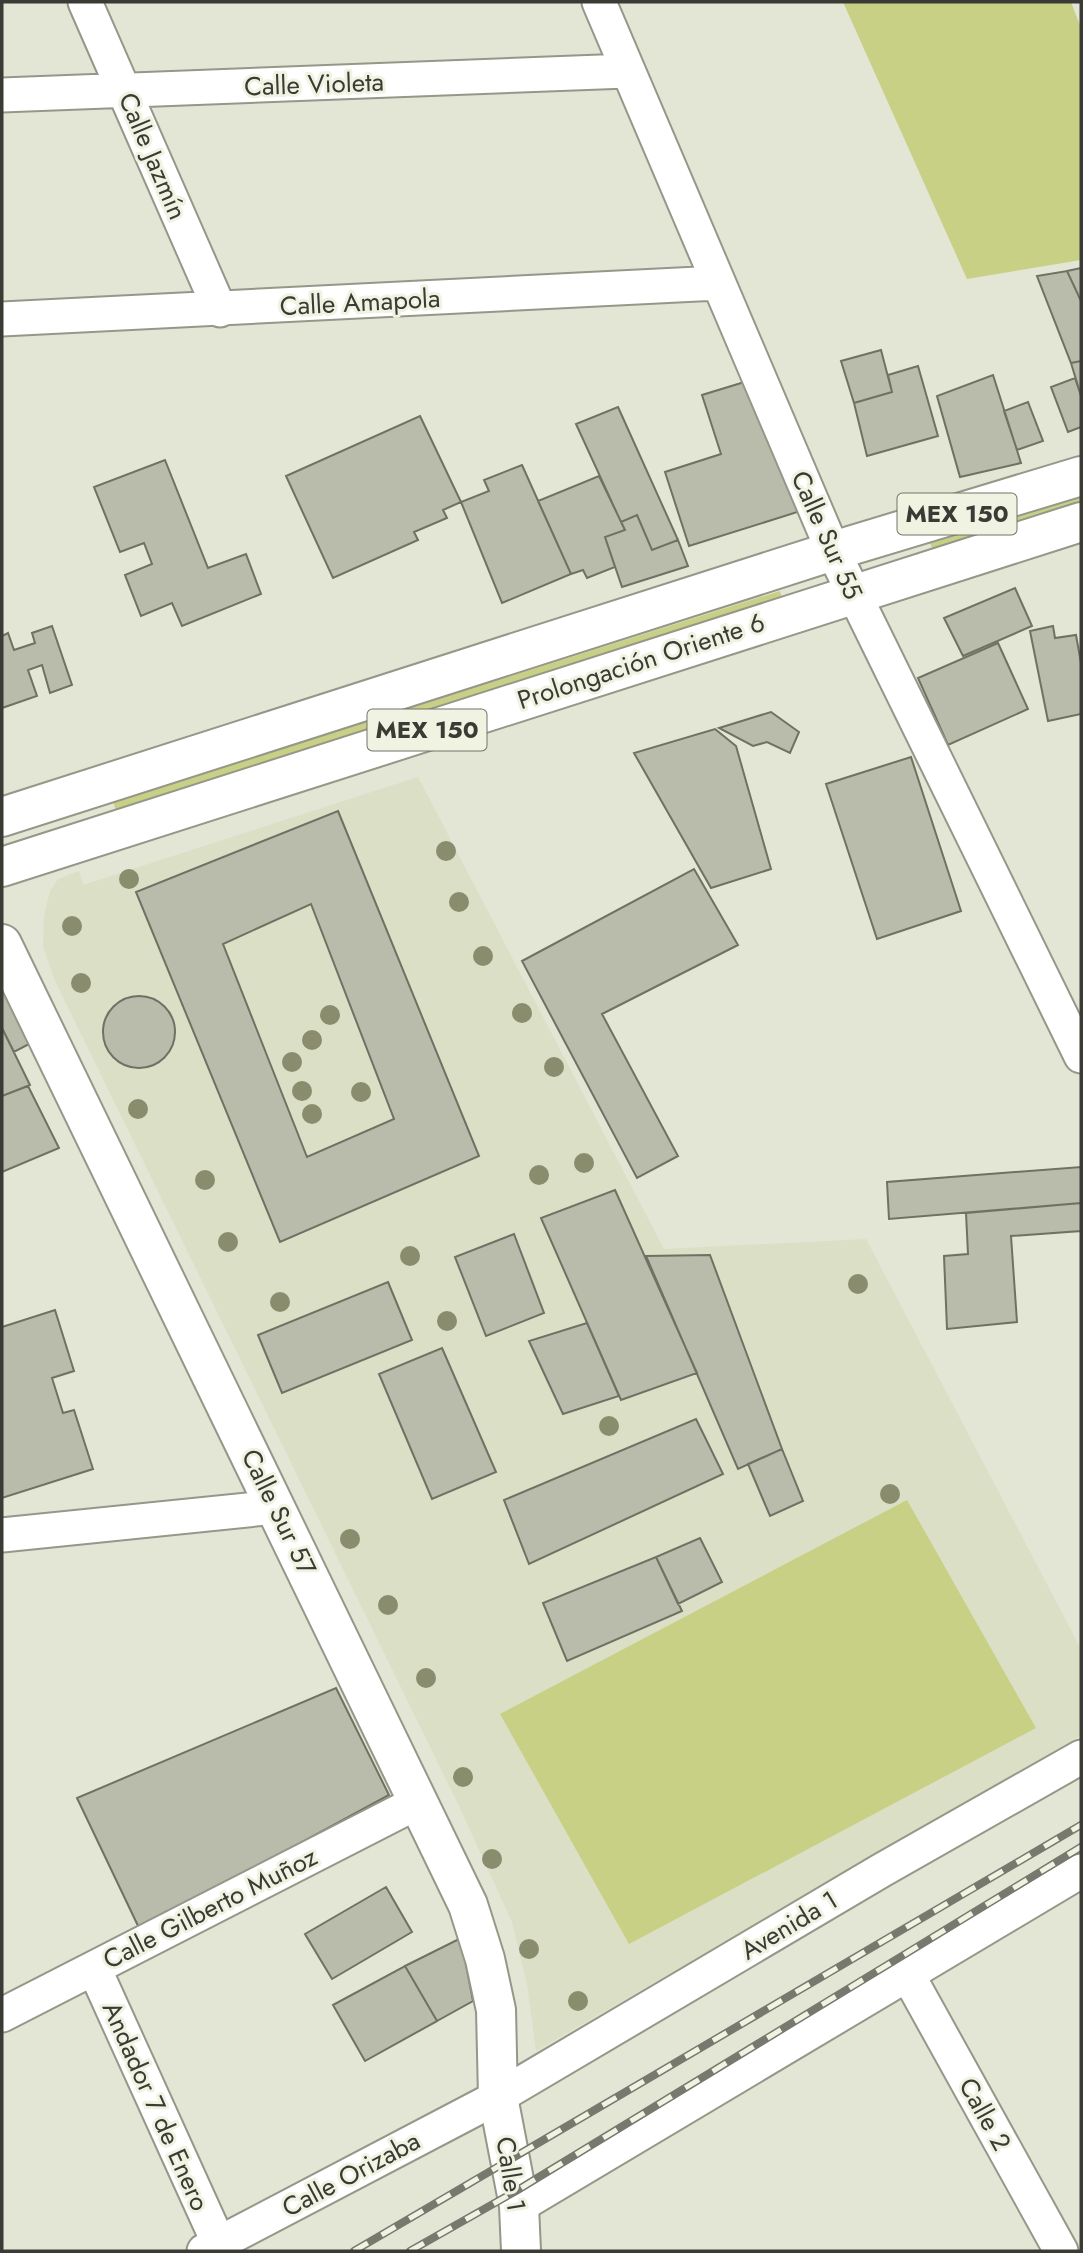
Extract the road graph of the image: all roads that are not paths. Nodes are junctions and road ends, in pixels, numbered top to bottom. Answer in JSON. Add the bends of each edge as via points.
{"nodes":[{"id":1,"x":85,"y":2,"type":"edge"},
{"id":2,"x":599,"y":2,"type":"edge"},
{"id":3,"x":627,"y":71,"type":"junction"},
{"id":4,"x":125,"y":91,"type":"junction"},
{"id":5,"x":2,"y":96,"type":"edge"},
{"id":6,"x":718,"y":283,"type":"junction"},
{"id":7,"x":220,"y":310,"type":"junction"},
{"id":8,"x":2,"y":319,"type":"edge"},
{"id":9,"x":1081,"y":476,"type":"edge"},
{"id":10,"x":1081,"y":522,"type":"edge"},
{"id":11,"x":833,"y":551,"type":"junction"},
{"id":12,"x":852,"y":593,"type":"junction"},
{"id":13,"x":2,"y":817,"type":"edge"},
{"id":14,"x":2,"y":867,"type":"edge"},
{"id":15,"x":2,"y":944,"type":"edge"},
{"id":16,"x":1081,"y":1056,"type":"edge"},
{"id":17,"x":276,"y":1507,"type":"junction"},
{"id":18,"x":2,"y":1535,"type":"edge"},
{"id":19,"x":1081,"y":1757,"type":"edge"},
{"id":20,"x":418,"y":1802,"type":"junction"},
{"id":21,"x":1081,"y":1871,"type":"edge"},
{"id":22,"x":94,"y":1968,"type":"junction"},
{"id":23,"x":909,"y":1977,"type":"junction"},
{"id":24,"x":2,"y":2015,"type":"edge"},
{"id":25,"x":498,"y":2097,"type":"junction"},
{"id":26,"x":519,"y":2206,"type":"junction"},
{"id":27,"x":212,"y":2248,"type":"edge"},
{"id":28,"x":521,"y":2251,"type":"edge"},
{"id":29,"x":1061,"y":2251,"type":"edge"}],
"edges":[{"from":1,"to":4,"type":"street","name":"Calle Jazmín"},
{"from":2,"to":3,"type":"street","name":"Calle Sur 55"},
{"from":3,"to":4,"type":"street","name":"Calle Violeta"},
{"from":3,"to":6,"type":"street","name":"Calle Sur 55"},
{"from":4,"to":5,"type":"street","name":"Calle Violeta"},
{"from":4,"to":7,"type":"street","name":"Calle Jazmín"},
{"from":6,"to":7,"type":"street","name":"Calle Amapola"},
{"from":6,"to":11,"type":"street","name":"Calle Sur 55"},
{"from":7,"to":8,"type":"street","name":"Calle Amapola"},
{"from":9,"to":11,"type":"main road","name":"Prolongación Oriente 6","number":"MEX 150"},
{"from":10,"to":12,"type":"main road","name":"Prolongación Oriente 6","number":"MEX 150"},
{"from":11,"to":12,"type":"street","name":"Calle Sur 55"},
{"from":11,"to":13,"type":"main road","name":"Prolongación Oriente 6","number":"MEX 150"},
{"from":12,"to":14,"type":"main road","name":"Prolongación Oriente 6","number":"MEX 150"},
{"from":12,"to":16,"type":"street","name":"Calle Sur 55"},
{"from":15,"to":17,"type":"main road","name":"Calle Sur 57"},
{"from":17,"to":18,"type":"street"},
{"from":17,"to":20,"type":"main road","name":"Calle Sur 57"},
{"from":19,"to":25,"type":"street","name":"Avenida 1"},
{"from":20,"to":22,"type":"street","name":"Calle Gilberto Muñoz"},
{"from":20,"to":25,"type":"main road","name":"Calle Sur 57","via":[[468,1905],[485,1959],[496,2010]]},
{"from":21,"to":23,"type":"street"},
{"from":22,"to":24,"type":"street","name":"Calle Gilberto Muñoz"},
{"from":22,"to":27,"type":"street","name":"Andador 7 de Enero"},
{"from":23,"to":26,"type":"street"},
{"from":23,"to":29,"type":"street","name":"Calle 2"},
{"from":25,"to":26,"type":"main road","name":"Calle 1"},
{"from":25,"to":27,"type":"street","name":"Calle Orizaba"},
{"from":26,"to":28,"type":"main road","name":"Calle 1"}]}
